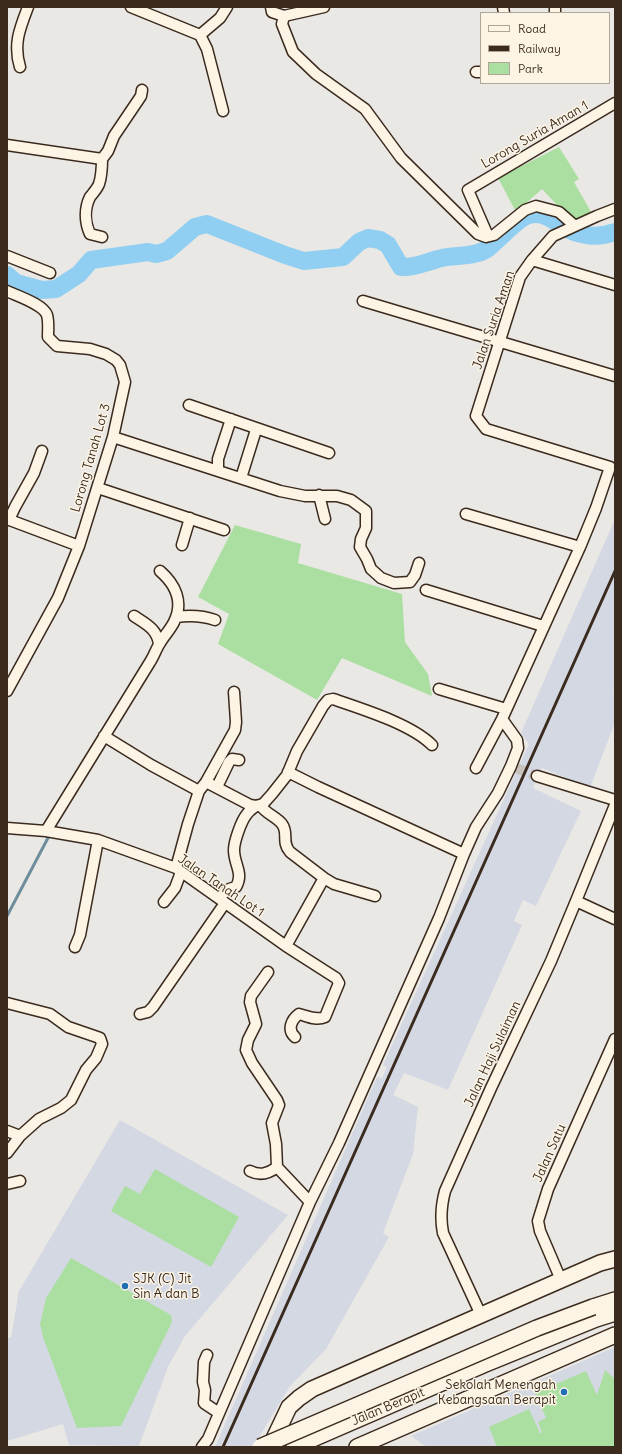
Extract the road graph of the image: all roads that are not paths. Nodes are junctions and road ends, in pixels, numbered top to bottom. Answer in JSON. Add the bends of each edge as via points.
{"nodes":[{"id":1,"x":28,"y":7,"type":"edge"},
{"id":2,"x":131,"y":7,"type":"edge"},
{"id":3,"x":227,"y":7,"type":"edge"},
{"id":4,"x":261,"y":7,"type":"edge"},
{"id":5,"x":324,"y":7,"type":"edge"},
{"id":6,"x":272,"y":9,"type":"edge"},
{"id":7,"x":146,"y":10,"type":"edge"},
{"id":8,"x":284,"y":16,"type":"junction"},
{"id":9,"x":200,"y":35,"type":"junction"},
{"id":10,"x":20,"y":67,"type":"dead end"},
{"id":11,"x":142,"y":90,"type":"dead end"},
{"id":12,"x":615,"y":103,"type":"edge"},
{"id":13,"x":223,"y":111,"type":"dead end"},
{"id":14,"x":7,"y":145,"type":"edge"},
{"id":15,"x":102,"y":159,"type":"junction"},
{"id":16,"x":615,"y":209,"type":"edge"},
{"id":17,"x":575,"y":226,"type":"junction"},
{"id":18,"x":488,"y":236,"type":"junction"},
{"id":19,"x":102,"y":237,"type":"dead end"},
{"id":20,"x":7,"y":256,"type":"edge"},
{"id":21,"x":532,"y":260,"type":"junction"},
{"id":22,"x":50,"y":273,"type":"dead end"},
{"id":23,"x":615,"y":285,"type":"edge"},
{"id":24,"x":7,"y":291,"type":"edge"},
{"id":25,"x":363,"y":301,"type":"dead end"},
{"id":26,"x":500,"y":342,"type":"junction"},
{"id":27,"x":615,"y":376,"type":"edge"},
{"id":28,"x":189,"y":405,"type":"dead end"},
{"id":29,"x":231,"y":419,"type":"junction"},
{"id":30,"x":255,"y":428,"type":"junction"},
{"id":31,"x":113,"y":436,"type":"junction"},
{"id":32,"x":42,"y":451,"type":"dead end"},
{"id":33,"x":329,"y":453,"type":"dead end"},
{"id":34,"x":218,"y":471,"type":"junction"},
{"id":35,"x":241,"y":478,"type":"junction"},
{"id":36,"x":98,"y":488,"type":"junction"},
{"id":37,"x":319,"y":495,"type":"junction"},
{"id":38,"x":466,"y":514,"type":"dead end"},
{"id":39,"x":190,"y":518,"type":"junction"},
{"id":40,"x":8,"y":519,"type":"edge"},
{"id":41,"x":325,"y":519,"type":"dead end"},
{"id":42,"x":224,"y":530,"type":"dead end"},
{"id":43,"x":182,"y":544,"type":"dead end"},
{"id":44,"x":79,"y":546,"type":"junction"},
{"id":45,"x":580,"y":547,"type":"junction"},
{"id":46,"x":419,"y":564,"type":"dead end"},
{"id":47,"x":160,"y":571,"type":"dead end"},
{"id":48,"x":426,"y":590,"type":"dead end"},
{"id":49,"x":134,"y":616,"type":"dead end"},
{"id":50,"x":176,"y":617,"type":"junction"},
{"id":51,"x":215,"y":620,"type":"dead end"},
{"id":52,"x":543,"y":626,"type":"junction"},
{"id":53,"x":159,"y":644,"type":"junction"},
{"id":54,"x":439,"y":689,"type":"dead end"},
{"id":55,"x":7,"y":691,"type":"edge"},
{"id":56,"x":234,"y":692,"type":"dead end"},
{"id":57,"x":506,"y":709,"type":"junction"},
{"id":58,"x":502,"y":719,"type":"junction"},
{"id":59,"x":104,"y":736,"type":"junction"},
{"id":60,"x":432,"y":745,"type":"dead end"},
{"id":61,"x":239,"y":760,"type":"dead end"},
{"id":62,"x":476,"y":768,"type":"dead end"},
{"id":63,"x":288,"y":772,"type":"junction"},
{"id":64,"x":537,"y":776,"type":"tunnel mouth"},
{"id":65,"x":206,"y":782,"type":"junction"},
{"id":66,"x":217,"y":787,"type":"junction"},
{"id":67,"x":199,"y":791,"type":"junction"},
{"id":68,"x":615,"y":800,"type":"edge"},
{"id":69,"x":258,"y":805,"type":"junction"},
{"id":70,"x":615,"y":805,"type":"edge"},
{"id":71,"x":612,"y":821,"type":"edge"},
{"id":72,"x":7,"y":828,"type":"edge"},
{"id":73,"x":46,"y":831,"type":"junction"},
{"id":74,"x":98,"y":840,"type":"junction"},
{"id":75,"x":464,"y":854,"type":"junction"},
{"id":76,"x":179,"y":870,"type":"junction"},
{"id":77,"x":324,"y":878,"type":"junction"},
{"id":78,"x":375,"y":896,"type":"dead end"},
{"id":79,"x":222,"y":901,"type":"junction"},
{"id":80,"x":576,"y":901,"type":"junction"},
{"id":81,"x":164,"y":902,"type":"dead end"},
{"id":82,"x":615,"y":919,"type":"edge"},
{"id":83,"x":286,"y":946,"type":"junction"},
{"id":84,"x":75,"y":947,"type":"dead end"},
{"id":85,"x":268,"y":972,"type":"dead end"},
{"id":86,"x":7,"y":1003,"type":"edge"},
{"id":87,"x":140,"y":1014,"type":"dead end"},
{"id":88,"x":295,"y":1037,"type":"dead end"},
{"id":89,"x":615,"y":1039,"type":"edge"},
{"id":90,"x":7,"y":1131,"type":"edge"},
{"id":91,"x":20,"y":1136,"type":"junction"},
{"id":92,"x":7,"y":1153,"type":"edge"},
{"id":93,"x":276,"y":1167,"type":"junction"},
{"id":94,"x":250,"y":1171,"type":"dead end"},
{"id":95,"x":20,"y":1181,"type":"dead end"},
{"id":96,"x":7,"y":1184,"type":"edge"},
{"id":97,"x":310,"y":1202,"type":"junction"},
{"id":98,"x":613,"y":1261,"type":"edge"},
{"id":99,"x":561,"y":1280,"type":"junction"},
{"id":100,"x":615,"y":1300,"type":"edge"},
{"id":101,"x":594,"y":1313,"type":"junction"},
{"id":102,"x":615,"y":1314,"type":"edge"},
{"id":103,"x":481,"y":1315,"type":"junction"},
{"id":104,"x":615,"y":1335,"type":"edge"},
{"id":105,"x":207,"y":1354,"type":"dead end"},
{"id":106,"x":219,"y":1413,"type":"junction"},
{"id":107,"x":202,"y":1447,"type":"edge"},
{"id":108,"x":260,"y":1447,"type":"edge"},
{"id":109,"x":270,"y":1447,"type":"edge"},
{"id":110,"x":294,"y":1447,"type":"edge"},
{"id":111,"x":358,"y":1447,"type":"edge"}],
"edges":[{"from":1,"to":10,"type":"street","via":[[18,34]]},
{"from":2,"to":7,"type":"street"},
{"from":3,"to":9,"type":"street","via":[[220,18]]},
{"from":4,"to":6,"type":"street"},
{"from":5,"to":8,"type":"street"},
{"from":6,"to":8,"type":"street"},
{"from":7,"to":9,"type":"street"},
{"from":8,"to":18,"type":"street","via":[[282,24],[293,52],[316,74],[365,109],[401,158],[478,234]]},
{"from":9,"to":13,"type":"street","via":[[207,49]]},
{"from":11,"to":15,"type":"street","via":[[141,96]]},
{"from":12,"to":18,"type":"street","name":"Lorong Suria Aman 1","via":[[468,190]]},
{"from":14,"to":15,"type":"street"},
{"from":15,"to":19,"type":"street","via":[[102,173],[98,186],[86,207],[90,234]]},
{"from":16,"to":17,"type":"street","name":"Jalan Suria Aman"},
{"from":17,"to":18,"type":"street","via":[[559,212],[536,206],[525,210],[494,235]]},
{"from":17,"to":21,"type":"street","name":"Jalan Suria Aman","via":[[553,236]]},
{"from":20,"to":22,"type":"street"},
{"from":21,"to":23,"type":"street"},
{"from":21,"to":26,"type":"street","name":"Jalan Suria Aman","via":[[520,277]]},
{"from":24,"to":31,"type":"street","name":"Lorong Tanah Lot 3","via":[[30,301],[47,314],[48,337],[57,346],[90,349],[106,354],[120,365],[125,382]]},
{"from":25,"to":26,"type":"street"},
{"from":26,"to":27,"type":"street"},
{"from":26,"to":45,"type":"street","name":"Jalan Suria Aman","via":[[476,416],[486,429],[610,467]]},
{"from":28,"to":29,"type":"street"},
{"from":29,"to":30,"type":"street"},
{"from":29,"to":34,"type":"street","via":[[218,459]]},
{"from":30,"to":33,"type":"street"},
{"from":30,"to":35,"type":"street"},
{"from":31,"to":34,"type":"street"},
{"from":31,"to":36,"type":"street","name":"Lorong Tanah Lot 3"},
{"from":32,"to":40,"type":"street","via":[[34,472]]},
{"from":34,"to":35,"type":"street"},
{"from":35,"to":37,"type":"street","via":[[280,491],[305,496]]},
{"from":36,"to":39,"type":"street"},
{"from":36,"to":44,"type":"street","name":"Lorong Tanah Lot 3"},
{"from":37,"to":41,"type":"street"},
{"from":37,"to":46,"type":"street","via":[[351,500],[366,511],[366,528],[360,547],[368,559],[371,570],[381,578],[394,583],[410,582],[416,575]]},
{"from":38,"to":45,"type":"street"},
{"from":39,"to":42,"type":"street"},
{"from":39,"to":43,"type":"street"},
{"from":40,"to":44,"type":"street"},
{"from":44,"to":55,"type":"street","name":"Lorong Tanah Lot 3","via":[[58,598]]},
{"from":45,"to":52,"type":"street"},
{"from":47,"to":50,"type":"street","via":[[175,588],[179,610]]},
{"from":48,"to":52,"type":"street"},
{"from":49,"to":53,"type":"street","via":[[158,635]]},
{"from":50,"to":51,"type":"street","via":[[204,616]]},
{"from":50,"to":53,"type":"street"},
{"from":52,"to":57,"type":"street"},
{"from":53,"to":59,"type":"street"},
{"from":54,"to":57,"type":"street"},
{"from":56,"to":65,"type":"street","via":[[235,730]]},
{"from":57,"to":58,"type":"street"},
{"from":58,"to":62,"type":"street"},
{"from":58,"to":75,"type":"street","via":[[517,740],[514,767],[476,827]]},
{"from":59,"to":67,"type":"street"},
{"from":59,"to":73,"type":"street"},
{"from":60,"to":63,"type":"street","via":[[411,729],[333,699],[328,700],[323,706]]},
{"from":61,"to":66,"type":"street","via":[[229,762]]},
{"from":63,"to":69,"type":"street","via":[[263,804]]},
{"from":63,"to":75,"type":"street"},
{"from":64,"to":68,"type":"street"},
{"from":65,"to":66,"type":"street"},
{"from":65,"to":67,"type":"street"},
{"from":66,"to":69,"type":"street","via":[[250,805]]},
{"from":67,"to":76,"type":"street","via":[[188,824]]},
{"from":69,"to":77,"type":"street","via":[[283,825],[286,847],[290,852]]},
{"from":69,"to":79,"type":"street","via":[[247,814],[241,825],[234,850],[239,881],[236,887],[223,892]]},
{"from":70,"to":71,"type":"street","name":"Jalan Haji Sulaiman"},
{"from":71,"to":80,"type":"street","name":"Jalan Haji Sulaiman"},
{"from":72,"to":73,"type":"street","name":"Jalan Tanah Lot 1"},
{"from":73,"to":74,"type":"street","name":"Jalan Tanah Lot 1"},
{"from":74,"to":76,"type":"street","name":"Jalan Tanah Lot 1"},
{"from":74,"to":84,"type":"street","via":[[80,935]]},
{"from":75,"to":97,"type":"street","via":[[439,918]]},
{"from":76,"to":79,"type":"street","name":"Jalan Tanah Lot 1"},
{"from":76,"to":81,"type":"street","via":[[174,888]]},
{"from":77,"to":78,"type":"street","via":[[334,884]]},
{"from":77,"to":83,"type":"street"},
{"from":79,"to":83,"type":"street","name":"Jalan Tanah Lot 1"},
{"from":79,"to":87,"type":"street","via":[[152,1007],[148,1012]]},
{"from":80,"to":82,"type":"street"},
{"from":80,"to":103,"type":"street","name":"Jalan Haji Sulaiman","via":[[445,1191],[440,1208],[443,1233]]},
{"from":83,"to":88,"type":"street","name":"Jalan Tanah Lot 1","via":[[339,983],[325,1017],[314,1019],[298,1014],[296,1016],[290,1029]]},
{"from":85,"to":93,"type":"street","via":[[251,996],[250,1002],[256,1024],[246,1050],[279,1105],[272,1123],[276,1144]]},
{"from":86,"to":91,"type":"street","via":[[50,1014],[68,1026],[100,1038],[102,1044],[71,1100],[39,1119]]},
{"from":89,"to":99,"type":"street","name":"Jalan Satu","via":[[548,1189],[538,1221]]},
{"from":90,"to":91,"type":"street"},
{"from":91,"to":92,"type":"street"},
{"from":93,"to":94,"type":"street","via":[[263,1174]]},
{"from":93,"to":97,"type":"street"},
{"from":95,"to":96,"type":"street"},
{"from":97,"to":106,"type":"street"},
{"from":98,"to":99,"type":"main road","via":[[600,1262]]},
{"from":99,"to":103,"type":"main road"},
{"from":100,"to":101,"type":"main road"},
{"from":101,"to":102,"type":"main road","name":"Jalan Berapit"},
{"from":101,"to":108,"type":"main road","bridge":true,"via":[[537,1328]]},
{"from":101,"to":110,"type":"main road","name":"Jalan Berapit","via":[[483,1365]]},
{"from":103,"to":109,"type":"main road","via":[[312,1389],[289,1407]]},
{"from":104,"to":111,"type":"main road"},
{"from":105,"to":106,"type":"street","via":[[204,1362],[204,1403]]},
{"from":106,"to":107,"type":"street"}]}
